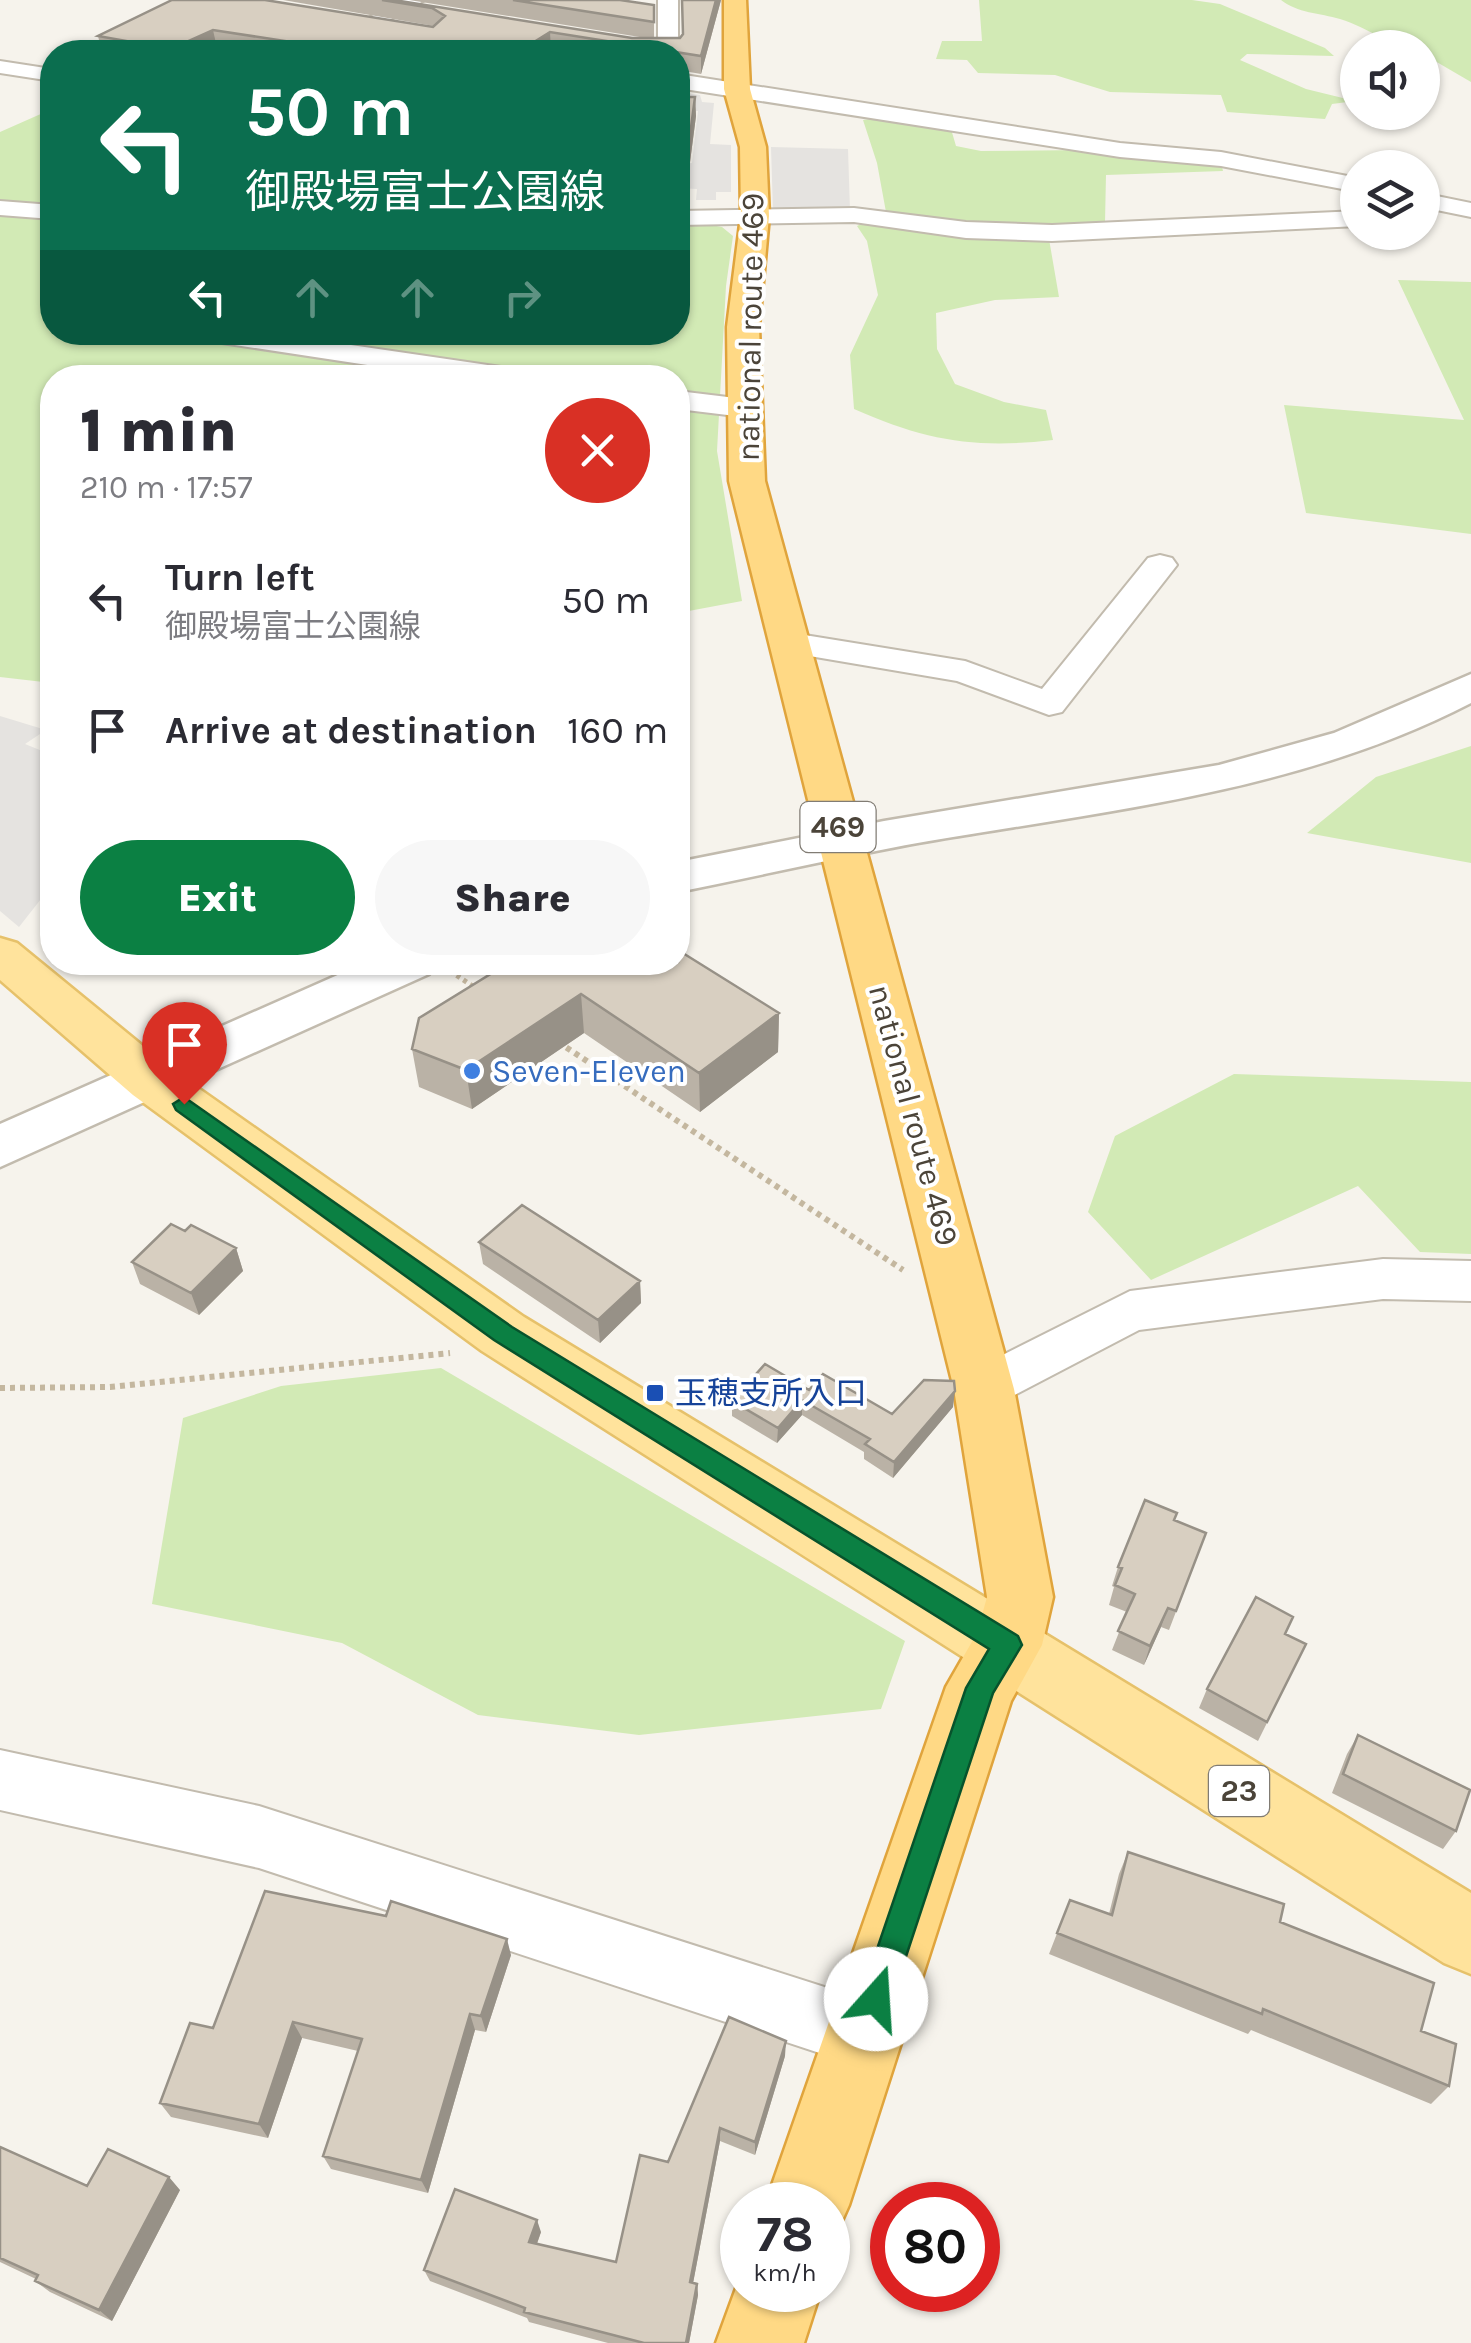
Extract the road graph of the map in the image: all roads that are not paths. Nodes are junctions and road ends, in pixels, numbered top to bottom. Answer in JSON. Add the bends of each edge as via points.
{"nodes":[{"id":1,"x":735,"y":0,"type":"edge"},
{"id":2,"x":662,"y":8,"type":"edge"},
{"id":3,"x":404,"y":12,"type":"edge"},
{"id":4,"x":437,"y":15,"type":"edge"},
{"id":5,"x":359,"y":22,"type":"edge"},
{"id":6,"x":667,"y":40,"type":"edge"},
{"id":7,"x":0,"y":67,"type":"edge"},
{"id":8,"x":40,"y":73,"type":"edge"},
{"id":9,"x":690,"y":83,"type":"edge"},
{"id":10,"x":737,"y":89,"type":"junction"},
{"id":11,"x":1340,"y":182,"type":"edge"},
{"id":12,"x":1440,"y":204,"type":"edge"},
{"id":13,"x":0,"y":208,"type":"edge"},
{"id":14,"x":1471,"y":210,"type":"edge"},
{"id":15,"x":40,"y":211,"type":"edge"},
{"id":16,"x":755,"y":216,"type":"junction"},
{"id":17,"x":690,"y":218,"type":"edge"},
{"id":18,"x":1440,"y":218,"type":"edge"},
{"id":19,"x":1471,"y":218,"type":"edge"},
{"id":20,"x":1340,"y":219,"type":"edge"},
{"id":21,"x":290,"y":345,"type":"edge"},
{"id":22,"x":426,"y":365,"type":"edge"},
{"id":23,"x":690,"y":401,"type":"edge"},
{"id":24,"x":744,"y":408,"type":"junction"},
{"id":25,"x":1160,"y":565,"type":"dead end"},
{"id":26,"x":786,"y":642,"type":"junction"},
{"id":27,"x":1471,"y":687,"type":"edge"},
{"id":28,"x":842,"y":840,"type":"junction"},
{"id":29,"x":690,"y":873,"type":"edge"},
{"id":30,"x":0,"y":954,"type":"edge"},
{"id":31,"x":384,"y":975,"type":"edge"},
{"id":32,"x":152,"y":1082,"type":"junction"},
{"id":33,"x":0,"y":1147,"type":"edge"},
{"id":34,"x":1471,"y":1281,"type":"edge"},
{"id":35,"x":984,"y":1389,"type":"junction"},
{"id":36,"x":1008,"y":1645,"type":"junction"},
{"id":37,"x":0,"y":1780,"type":"edge"},
{"id":38,"x":1471,"y":1936,"type":"edge"},
{"id":39,"x":865,"y":2034,"type":"junction"},
{"id":40,"x":815,"y":2182,"type":"edge"},
{"id":41,"x":771,"y":2312,"type":"edge"},
{"id":42,"x":760,"y":2343,"type":"edge"}],
"edges":[{"from":1,"to":10,"type":"highway","name":"national route 469","number":"469"},
{"from":2,"to":6,"type":"street"},
{"from":3,"to":4,"type":"street"},
{"from":3,"to":5,"type":"street"},
{"from":7,"to":8,"type":"street"},
{"from":9,"to":10,"type":"street"},
{"from":10,"to":11,"type":"street"},
{"from":10,"to":16,"type":"highway","name":"national route 469","number":"469","via":[[752,146]]},
{"from":12,"to":14,"type":"street"},
{"from":13,"to":15,"type":"street"},
{"from":16,"to":17,"type":"street"},
{"from":16,"to":20,"type":"street","via":[[854,215],[1052,233]]},
{"from":16,"to":24,"type":"highway","name":"national route 469","number":"469","via":[[743,327]]},
{"from":18,"to":19,"type":"street"},
{"from":21,"to":22,"type":"street"},
{"from":23,"to":24,"type":"street"},
{"from":24,"to":26,"type":"highway","name":"national route 469","number":"469","via":[[747,481]]},
{"from":25,"to":26,"type":"street","via":[[1049,704],[965,672]]},
{"from":26,"to":28,"type":"highway","name":"national route 469","number":"469"},
{"from":27,"to":28,"type":"street","via":[[1424,714],[1318,754],[1125,796]]},
{"from":28,"to":29,"type":"street"},
{"from":28,"to":35,"type":"highway","name":"national route 469","number":"469"},
{"from":30,"to":32,"type":"main road","number":"23"},
{"from":31,"to":32,"type":"street"},
{"from":32,"to":33,"type":"street"},
{"from":32,"to":36,"type":"main road","number":"23","via":[[503,1334]]},
{"from":34,"to":35,"type":"street","via":[[1383,1279],[1130,1311]]},
{"from":35,"to":36,"type":"highway","name":"national route 469","number":"469","via":[[1020,1598]]},
{"from":36,"to":38,"type":"main road","number":"23"},
{"from":36,"to":39,"type":"highway","name":"national route 469","number":"469","via":[[980,1688]]},
{"from":37,"to":39,"type":"street","via":[[259,1837]]},
{"from":39,"to":40,"type":"highway","name":"national route 469","number":"469"},
{"from":41,"to":42,"type":"highway"}]}
